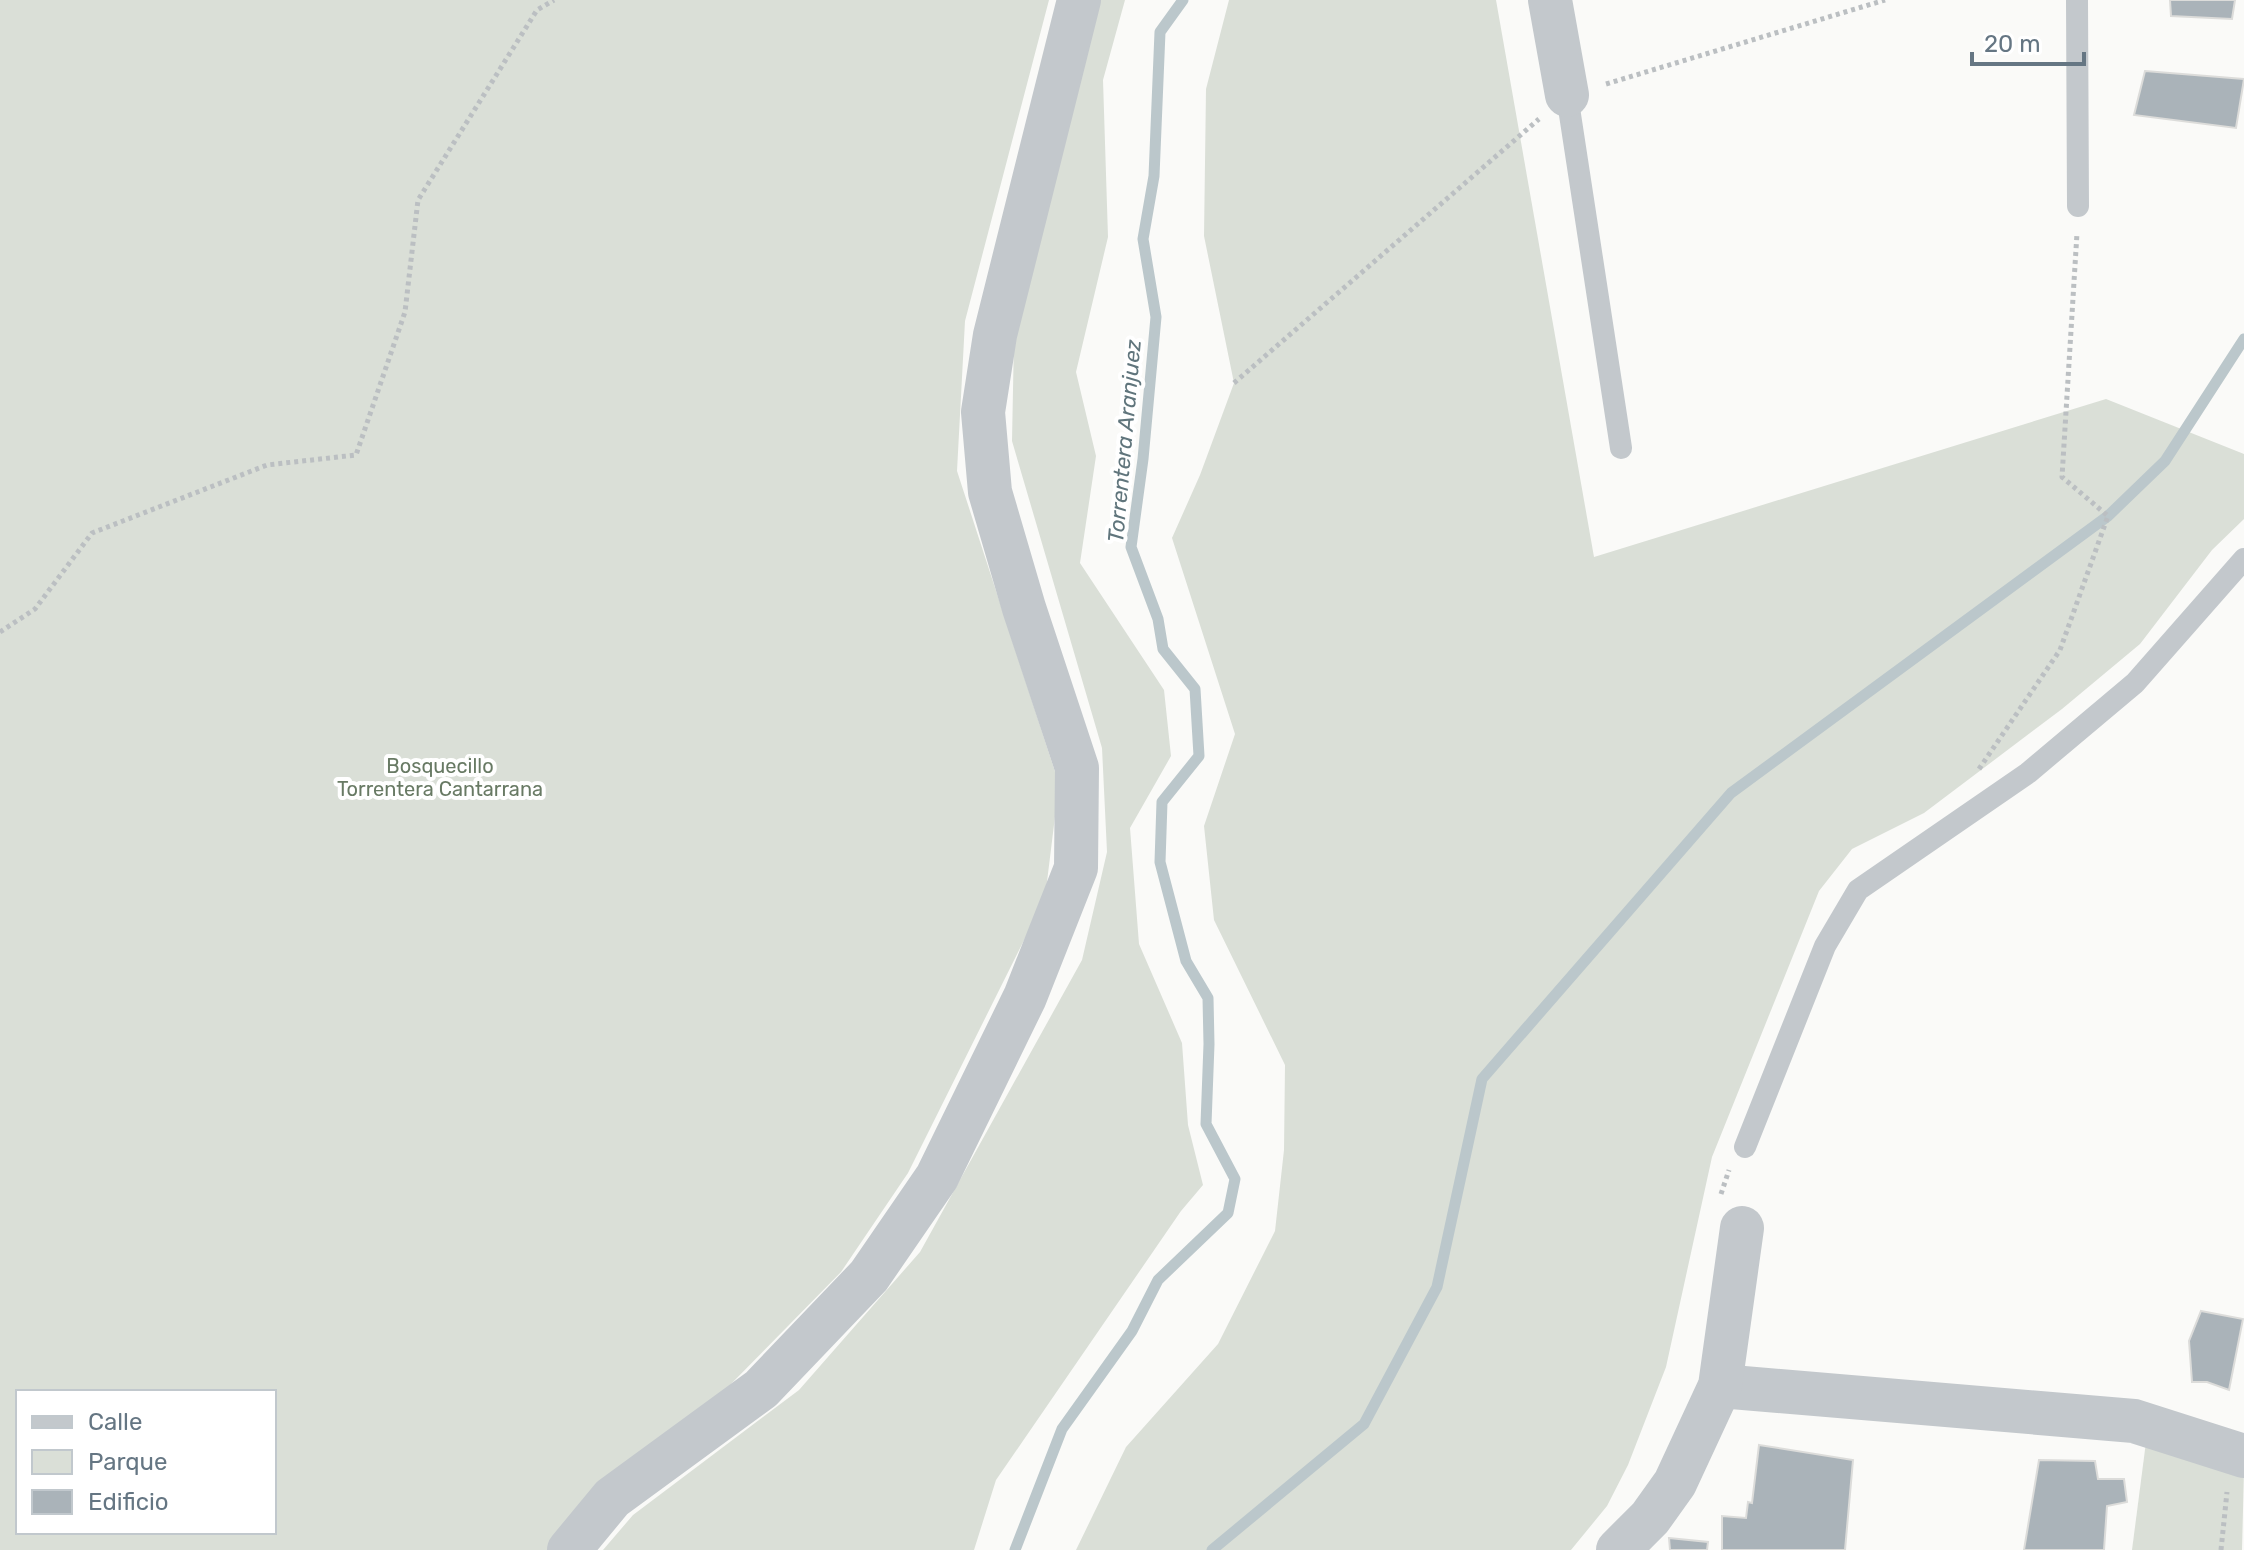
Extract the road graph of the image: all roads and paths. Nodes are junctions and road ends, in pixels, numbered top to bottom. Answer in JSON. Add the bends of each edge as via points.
{"nodes":[{"id":1,"x":554,"y":0,"type":"edge"},
{"id":2,"x":1079,"y":0,"type":"edge"},
{"id":3,"x":1550,"y":0,"type":"edge"},
{"id":4,"x":1885,"y":0,"type":"edge"},
{"id":5,"x":2077,"y":0,"type":"edge"},
{"id":6,"x":1567,"y":95,"type":"junction"},
{"id":7,"x":2078,"y":206,"type":"joint"},
{"id":8,"x":1234,"y":383,"type":"dead end"},
{"id":9,"x":1621,"y":448,"type":"dead end"},
{"id":10,"x":2244,"y":559,"type":"edge"},
{"id":11,"x":0,"y":632,"type":"edge"},
{"id":12,"x":1975,"y":775,"type":"dead end"},
{"id":13,"x":1745,"y":1147,"type":"joint"},
{"id":14,"x":1730,"y":1217,"type":"joint"},
{"id":15,"x":1720,"y":1386,"type":"junction"},
{"id":16,"x":2238,"y":1454,"type":"edge"},
{"id":17,"x":569,"y":1550,"type":"edge"},
{"id":18,"x":1618,"y":1550,"type":"edge"},
{"id":19,"x":2221,"y":1550,"type":"edge"}],
"edges":[{"from":1,"to":11,"type":"path","via":[[537,10],[418,200],[405,312],[356,455],[267,465],[92,533],[35,609]]},
{"from":2,"to":17,"type":"street","via":[[995,335],[983,412],[990,492],[1077,768],[1076,868],[1025,997],[937,1177],[869,1276],[761,1389],[612,1498]]},
{"from":3,"to":6,"type":"street"},
{"from":4,"to":6,"type":"path"},
{"from":5,"to":7,"type":"lane"},
{"from":6,"to":8,"type":"path"},
{"from":6,"to":9,"type":"lane"},
{"from":7,"to":12,"type":"path","via":[[2062,477],[2108,516],[2060,650]]},
{"from":10,"to":13,"type":"lane","via":[[2135,683],[2028,773],[1858,890],[1825,946]]},
{"from":13,"to":14,"type":"path","via":[[1725,1176]]},
{"from":14,"to":15,"type":"street"},
{"from":15,"to":16,"type":"street","via":[[2134,1421]]},
{"from":15,"to":18,"type":"street","via":[[1675,1483]]},
{"from":16,"to":19,"type":"path"}]}
